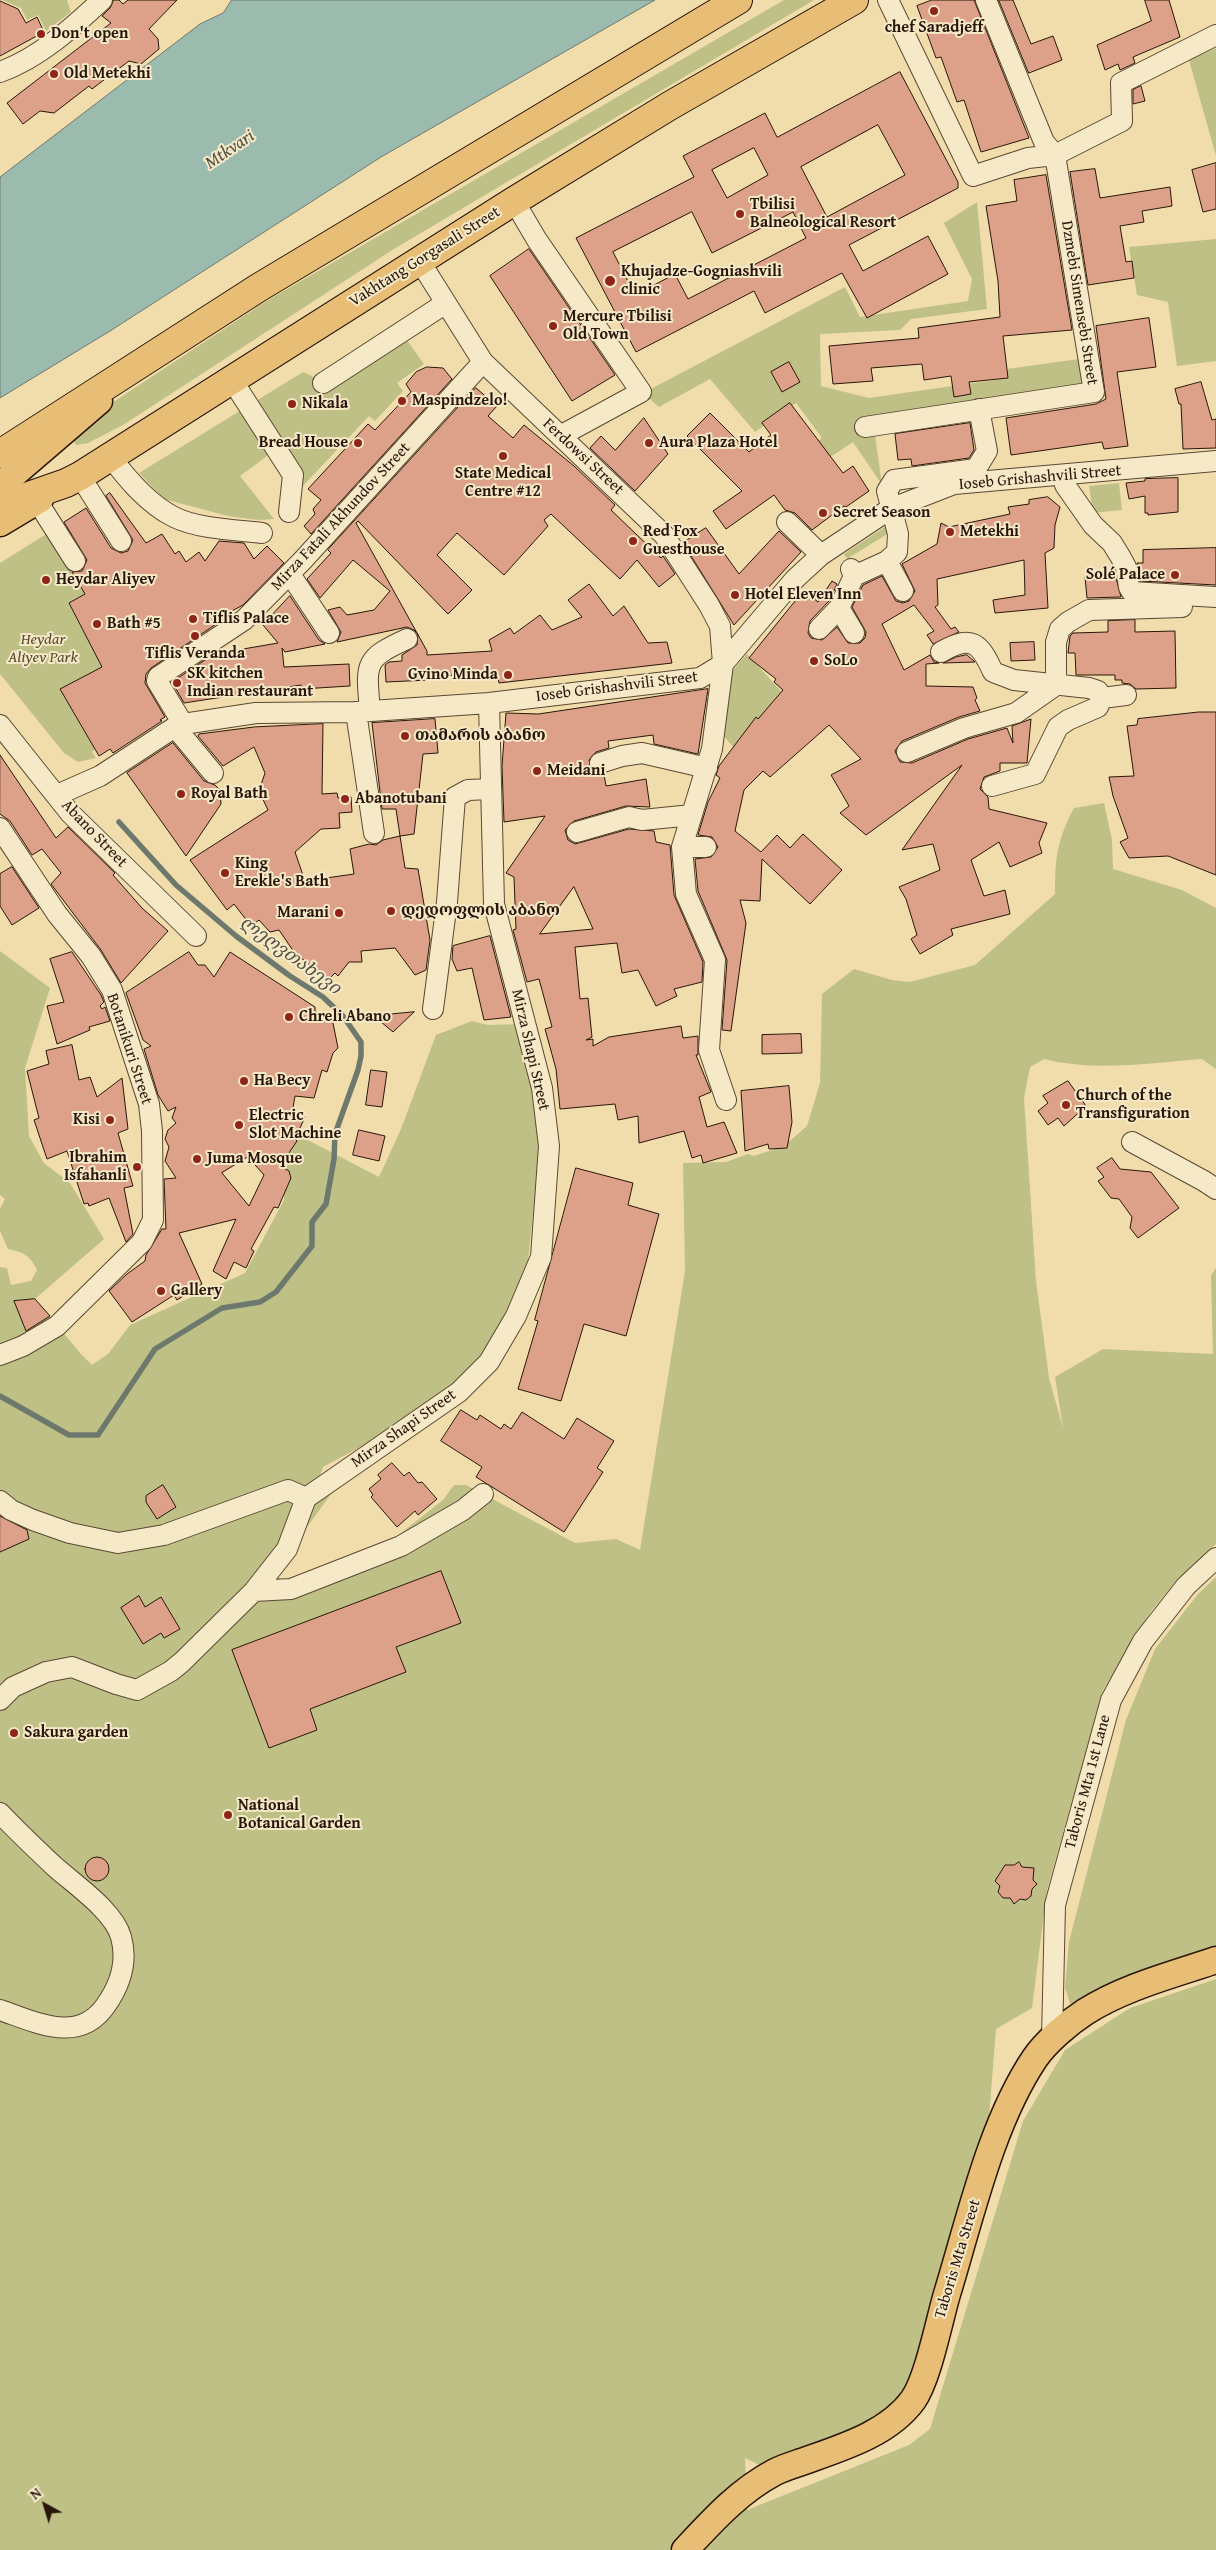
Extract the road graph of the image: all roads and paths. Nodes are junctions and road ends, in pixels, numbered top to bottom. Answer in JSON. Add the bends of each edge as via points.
{"nodes":[{"id":1,"x":102,"y":0,"type":"edge"},
{"id":2,"x":738,"y":0,"type":"edge"},
{"id":3,"x":854,"y":0,"type":"edge"},
{"id":4,"x":888,"y":0,"type":"edge"},
{"id":5,"x":986,"y":0,"type":"edge"},
{"id":6,"x":1216,"y":35,"type":"edge"},
{"id":7,"x":0,"y":72,"type":"edge"},
{"id":8,"x":1056,"y":155,"type":"junction"},
{"id":9,"x":514,"y":201,"type":"junction"},
{"id":10,"x":419,"y":260,"type":"junction"},
{"id":11,"x":446,"y":303,"type":"junction"},
{"id":12,"x":147,"y":360,"type":"junction"},
{"id":13,"x":483,"y":362,"type":"junction"},
{"id":14,"x":232,"y":380,"type":"junction"},
{"id":15,"x":322,"y":383,"type":"dead end"},
{"id":16,"x":979,"y":409,"type":"junction"},
{"id":17,"x":865,"y":427,"type":"dead end"},
{"id":18,"x":560,"y":436,"type":"junction"},
{"id":19,"x":0,"y":454,"type":"edge"},
{"id":20,"x":110,"y":456,"type":"junction"},
{"id":21,"x":1216,"y":461,"type":"edge"},
{"id":22,"x":1064,"y":476,"type":"junction"},
{"id":23,"x":73,"y":480,"type":"junction"},
{"id":24,"x":0,"y":486,"type":"edge"},
{"id":25,"x":37,"y":501,"type":"junction"},
{"id":26,"x":0,"y":506,"type":"edge"},
{"id":27,"x":890,"y":509,"type":"junction"},
{"id":28,"x":289,"y":512,"type":"dead end"},
{"id":29,"x":787,"y":522,"type":"dead end"},
{"id":30,"x":0,"y":523,"type":"edge"},
{"id":31,"x":262,"y":533,"type":"dead end"},
{"id":32,"x":122,"y":541,"type":"dead end"},
{"id":33,"x":821,"y":554,"type":"junction"},
{"id":34,"x":75,"y":560,"type":"dead end"},
{"id":35,"x":886,"y":561,"type":"junction"},
{"id":36,"x":290,"y":574,"type":"junction"},
{"id":37,"x":903,"y":591,"type":"dead end"},
{"id":38,"x":1216,"y":598,"type":"edge"},
{"id":39,"x":839,"y":608,"type":"junction"},
{"id":40,"x":819,"y":630,"type":"dead end"},
{"id":41,"x":329,"y":633,"type":"dead end"},
{"id":42,"x":854,"y":633,"type":"dead end"},
{"id":43,"x":407,"y":639,"type":"dead end"},
{"id":44,"x":941,"y":652,"type":"dead end"},
{"id":45,"x":723,"y":664,"type":"junction"},
{"id":46,"x":1056,"y":685,"type":"junction"},
{"id":47,"x":1126,"y":695,"type":"dead end"},
{"id":48,"x":1102,"y":698,"type":"junction"},
{"id":49,"x":489,"y":703,"type":"junction"},
{"id":50,"x":363,"y":711,"type":"junction"},
{"id":51,"x":0,"y":725,"type":"edge"},
{"id":52,"x":179,"y":726,"type":"junction"},
{"id":53,"x":906,"y":752,"type":"dead end"},
{"id":54,"x":600,"y":763,"type":"dead end"},
{"id":55,"x":707,"y":768,"type":"junction"},
{"id":56,"x":213,"y":773,"type":"dead end"},
{"id":57,"x":992,"y":786,"type":"dead end"},
{"id":58,"x":492,"y":789,"type":"junction"},
{"id":59,"x":56,"y":796,"type":"junction"},
{"id":60,"x":692,"y":815,"type":"junction"},
{"id":61,"x":0,"y":828,"type":"edge"},
{"id":62,"x":578,"y":832,"type":"dead end"},
{"id":63,"x":374,"y":833,"type":"dead end"},
{"id":64,"x":682,"y":847,"type":"junction"},
{"id":65,"x":706,"y":847,"type":"dead end"},
{"id":66,"x":196,"y":936,"type":"dead end"},
{"id":67,"x":433,"y":1009,"type":"dead end"},
{"id":68,"x":726,"y":1100,"type":"dead end"},
{"id":69,"x":1132,"y":1142,"type":"dead end"},
{"id":70,"x":1216,"y":1189,"type":"edge"},
{"id":71,"x":0,"y":1355,"type":"edge"},
{"id":72,"x":483,"y":1494,"type":"dead end"},
{"id":73,"x":306,"y":1498,"type":"junction"},
{"id":74,"x":0,"y":1501,"type":"edge"},
{"id":75,"x":1216,"y":1558,"type":"edge"},
{"id":76,"x":254,"y":1591,"type":"junction"},
{"id":77,"x":0,"y":1700,"type":"edge"},
{"id":78,"x":0,"y":1813,"type":"edge"},
{"id":79,"x":1216,"y":1960,"type":"edge"},
{"id":80,"x":0,"y":2010,"type":"edge"},
{"id":81,"x":1052,"y":2040,"type":"junction"},
{"id":82,"x":685,"y":2550,"type":"edge"}],
"edges":[{"from":1,"to":7,"type":"street","via":[[37,54]]},
{"from":2,"to":12,"type":"highway","via":[[266,283]]},
{"from":3,"to":9,"type":"highway","name":"Vakhtang Gorgasali Street","via":[[671,105]]},
{"from":4,"to":8,"type":"street","via":[[973,176],[1028,158]]},
{"from":5,"to":8,"type":"street","name":"Dzmebi Simensebi Street","via":[[1044,142]]},
{"from":6,"to":8,"type":"street","via":[[1121,83],[1122,121]]},
{"from":8,"to":16,"type":"street","name":"Dzmebi Simensebi Street","via":[[1094,392]]},
{"from":9,"to":10,"type":"highway","name":"Vakhtang Gorgasali Street"},
{"from":9,"to":18,"type":"street","via":[[537,240],[642,392]]},
{"from":10,"to":11,"type":"street","name":"Ferdowsi Street"},
{"from":10,"to":14,"type":"highway","name":"Vakhtang Gorgasali Street"},
{"from":11,"to":13,"type":"street","name":"Ferdowsi Street"},
{"from":11,"to":15,"type":"street"},
{"from":12,"to":19,"type":"highway"},
{"from":12,"to":24,"type":"main road"},
{"from":13,"to":18,"type":"street","name":"Ferdowsi Street"},
{"from":13,"to":36,"type":"street","name":"Mirza Fatali Akhundov Street"},
{"from":14,"to":20,"type":"highway","name":"Vakhtang Gorgasali Street"},
{"from":14,"to":28,"type":"street","via":[[293,475]]},
{"from":16,"to":17,"type":"street","name":"Dzmebi Simensebi Street"},
{"from":16,"to":27,"type":"street","via":[[987,451],[976,469],[894,480],[887,491]]},
{"from":18,"to":45,"type":"street","name":"Ferdowsi Street","via":[[664,534],[720,626]]},
{"from":20,"to":23,"type":"highway","name":"Vakhtang Gorgasali Street"},
{"from":20,"to":31,"type":"street","via":[[124,475],[156,506],[176,518],[214,528]]},
{"from":21,"to":22,"type":"street","name":"Ioseb Grishashvili Street"},
{"from":22,"to":27,"type":"street","name":"Ioseb Grishashvili Street","via":[[954,484]]},
{"from":22,"to":38,"type":"street","via":[[1065,485],[1120,556],[1132,592]]},
{"from":23,"to":25,"type":"main road","name":"Vakhtang Gorgasali Street"},
{"from":23,"to":26,"type":"highway"},
{"from":23,"to":32,"type":"street"},
{"from":25,"to":30,"type":"main road","name":"Vakhtang Gorgasali Street"},
{"from":25,"to":34,"type":"street"},
{"from":27,"to":33,"type":"street","name":"Ioseb Grishashvili Street"},
{"from":27,"to":35,"type":"street","via":[[898,534],[896,552]]},
{"from":29,"to":33,"type":"street"},
{"from":33,"to":45,"type":"street","name":"Ioseb Grishashvili Street","via":[[795,579]]},
{"from":35,"to":37,"type":"street"},
{"from":35,"to":39,"type":"street","via":[[852,573]]},
{"from":36,"to":41,"type":"street"},
{"from":36,"to":52,"type":"street","name":"Mirza Fatali Akhundov Street","via":[[244,620],[158,677]]},
{"from":38,"to":46,"type":"street","via":[[1184,607],[1089,610],[1060,629],[1056,642]]},
{"from":39,"to":40,"type":"street"},
{"from":39,"to":42,"type":"street"},
{"from":43,"to":50,"type":"street","via":[[381,650],[371,661]]},
{"from":44,"to":46,"type":"street","via":[[953,645],[970,643],[983,650],[993,672],[1014,680]]},
{"from":45,"to":49,"type":"street","name":"Ioseb Grishashvili Street","via":[[700,678]]},
{"from":45,"to":55,"type":"street","name":"Ferdowsi Street"},
{"from":46,"to":48,"type":"street","via":[[1090,688],[1098,691]]},
{"from":46,"to":53,"type":"street","via":[[1016,713],[964,728]]},
{"from":47,"to":48,"type":"street"},
{"from":48,"to":57,"type":"street","via":[[1098,707],[1058,727],[1035,774]]},
{"from":49,"to":50,"type":"street","name":"Ioseb Grishashvili Street"},
{"from":49,"to":58,"type":"street","name":"Mirza Shapi Street"},
{"from":50,"to":52,"type":"street","name":"Ioseb Grishashvili Street","via":[[256,713]]},
{"from":50,"to":63,"type":"street"},
{"from":51,"to":59,"type":"street","name":"Abano Street"},
{"from":52,"to":56,"type":"street"},
{"from":52,"to":59,"type":"street","name":"Ioseb Grishashvili Street","via":[[100,776]]},
{"from":54,"to":55,"type":"street","via":[[642,753]]},
{"from":55,"to":60,"type":"street","name":"Ferdowsi Street"},
{"from":58,"to":67,"type":"street","via":[[468,790],[455,797],[447,902]]},
{"from":58,"to":73,"type":"street","name":"Mirza Shapi Street","via":[[494,904],[542,1088],[549,1146],[541,1257],[516,1316],[489,1362],[459,1392]]},
{"from":59,"to":66,"type":"street","name":"Abano Street"},
{"from":60,"to":62,"type":"street","via":[[642,820],[628,817]]},
{"from":60,"to":64,"type":"street","name":"Ferdowsi Street"},
{"from":61,"to":71,"type":"street","name":"Botanikuri Street","via":[[112,990],[149,1104],[152,1220],[142,1242],[57,1326]]},
{"from":64,"to":65,"type":"street"},
{"from":64,"to":68,"type":"street","via":[[686,894],[715,960],[709,1050]]},
{"from":69,"to":70,"type":"street"},
{"from":72,"to":76,"type":"street","via":[[463,1510],[401,1546],[292,1589]]},
{"from":73,"to":74,"type":"street","via":[[288,1490],[164,1535],[118,1543],[70,1534],[11,1510]]},
{"from":73,"to":76,"type":"street","via":[[287,1549]]},
{"from":75,"to":81,"type":"street","name":"Taboris Mta 1st Lane","via":[[1186,1586],[1143,1640],[1111,1700],[1055,1905]]},
{"from":76,"to":77,"type":"street","via":[[182,1662],[137,1690],[72,1667],[46,1672],[13,1687]]},
{"from":78,"to":80,"type":"street","via":[[108,1916],[121,1937],[124,1966],[116,1991],[98,2017],[80,2026],[58,2029]]},
{"from":79,"to":81,"type":"main road","name":"Taboris Mta Street","via":[[1121,1994],[1085,2012]]},
{"from":81,"to":82,"type":"main road","name":"Taboris Mta Street","via":[[1036,2057],[1019,2086],[989,2157],[927,2366],[914,2399],[892,2420],[861,2440],[777,2471],[746,2489]]}]}
